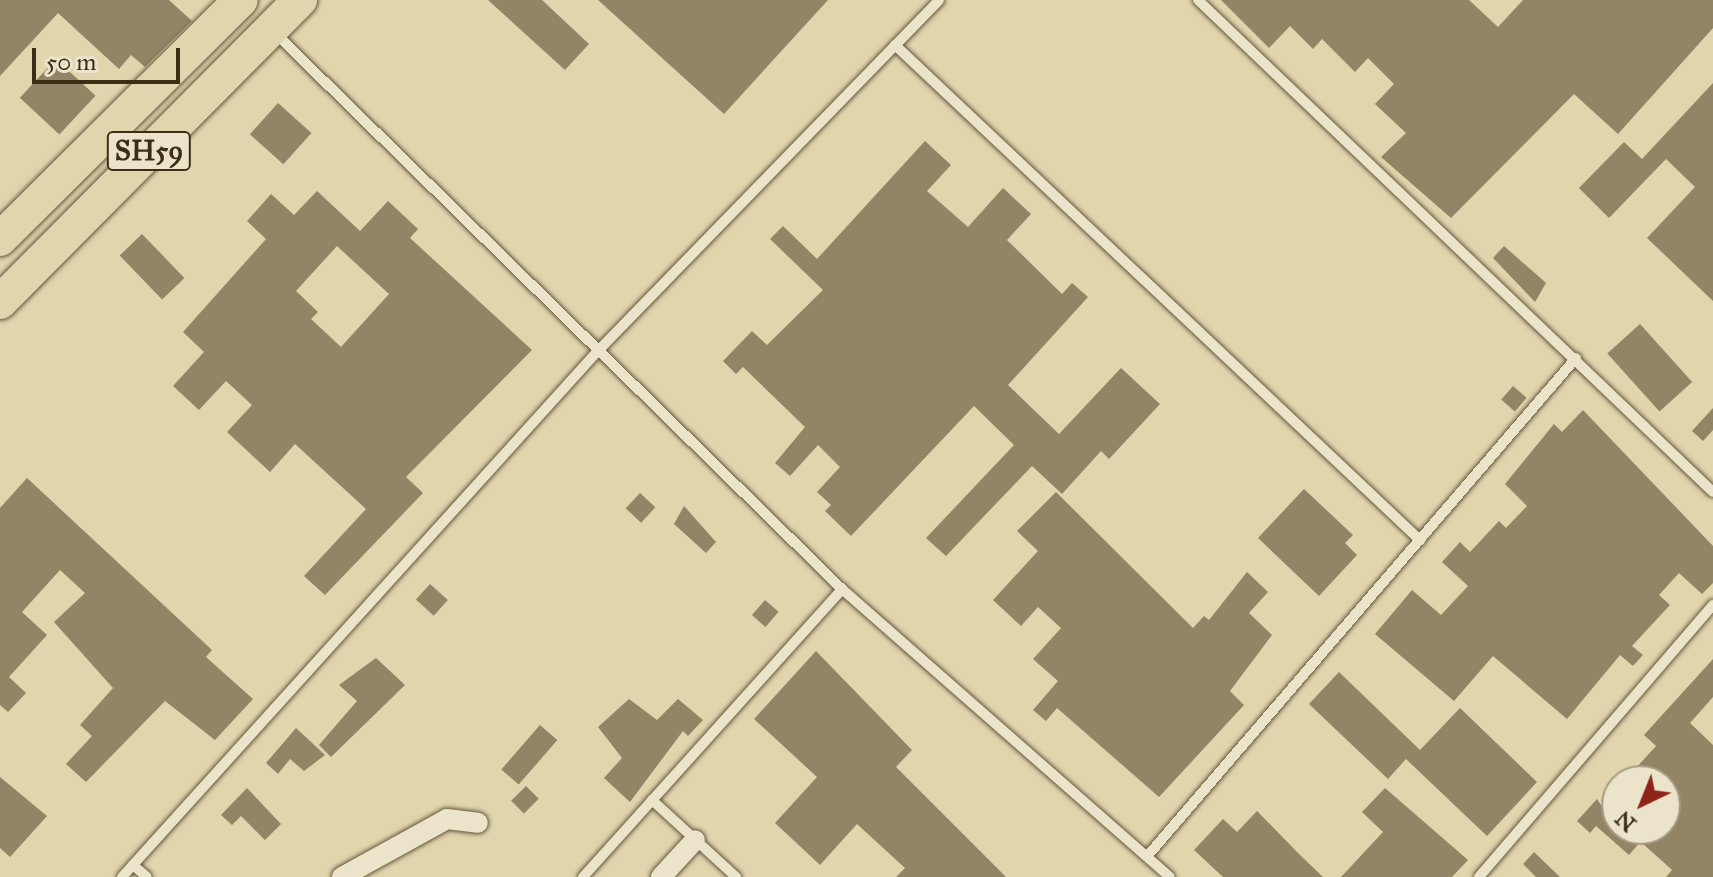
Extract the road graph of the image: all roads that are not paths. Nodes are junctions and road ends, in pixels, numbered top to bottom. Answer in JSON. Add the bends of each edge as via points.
{"nodes":[{"id":1,"x":241,"y":0,"type":"edge"},
{"id":2,"x":300,"y":0,"type":"edge"},
{"id":3,"x":939,"y":0,"type":"edge"},
{"id":4,"x":1198,"y":0,"type":"edge"},
{"id":5,"x":271,"y":29,"type":"junction"},
{"id":6,"x":895,"y":45,"type":"junction"},
{"id":7,"x":0,"y":239,"type":"edge"},
{"id":8,"x":0,"y":302,"type":"edge"},
{"id":9,"x":596,"y":353,"type":"junction"},
{"id":10,"x":1576,"y":358,"type":"junction"},
{"id":11,"x":1713,"y":492,"type":"edge"},
{"id":12,"x":1420,"y":540,"type":"junction"},
{"id":13,"x":842,"y":589,"type":"junction"},
{"id":14,"x":1713,"y":605,"type":"edge"},
{"id":15,"x":652,"y":800,"type":"junction"},
{"id":16,"x":478,"y":823,"type":"dead end"},
{"id":17,"x":695,"y":840,"type":"junction"},
{"id":18,"x":1150,"y":853,"type":"junction"},
{"id":19,"x":133,"y":865,"type":"junction"},
{"id":20,"x":122,"y":877,"type":"edge"},
{"id":21,"x":147,"y":877,"type":"edge"},
{"id":22,"x":342,"y":877,"type":"edge"},
{"id":23,"x":583,"y":877,"type":"edge"},
{"id":24,"x":661,"y":877,"type":"edge"},
{"id":25,"x":736,"y":877,"type":"edge"},
{"id":26,"x":1170,"y":877,"type":"edge"},
{"id":27,"x":1479,"y":877,"type":"edge"}],
"edges":[{"from":1,"to":7,"type":"main road","number":"SH59"},
{"from":2,"to":5,"type":"main road","number":"SH59"},
{"from":3,"to":6,"type":"lane"},
{"from":4,"to":10,"type":"lane"},
{"from":5,"to":8,"type":"main road","number":"SH59"},
{"from":5,"to":9,"type":"lane"},
{"from":6,"to":9,"type":"lane"},
{"from":6,"to":12,"type":"lane"},
{"from":9,"to":13,"type":"lane"},
{"from":9,"to":19,"type":"lane"},
{"from":10,"to":11,"type":"lane"},
{"from":10,"to":12,"type":"lane"},
{"from":12,"to":18,"type":"lane"},
{"from":13,"to":15,"type":"lane"},
{"from":13,"to":18,"type":"lane"},
{"from":14,"to":27,"type":"lane"},
{"from":15,"to":17,"type":"lane"},
{"from":15,"to":23,"type":"lane"},
{"from":16,"to":22,"type":"street","via":[[447,819]]},
{"from":17,"to":24,"type":"street"},
{"from":17,"to":25,"type":"lane"},
{"from":18,"to":26,"type":"lane"},
{"from":19,"to":20,"type":"lane"},
{"from":19,"to":21,"type":"lane"}]}
